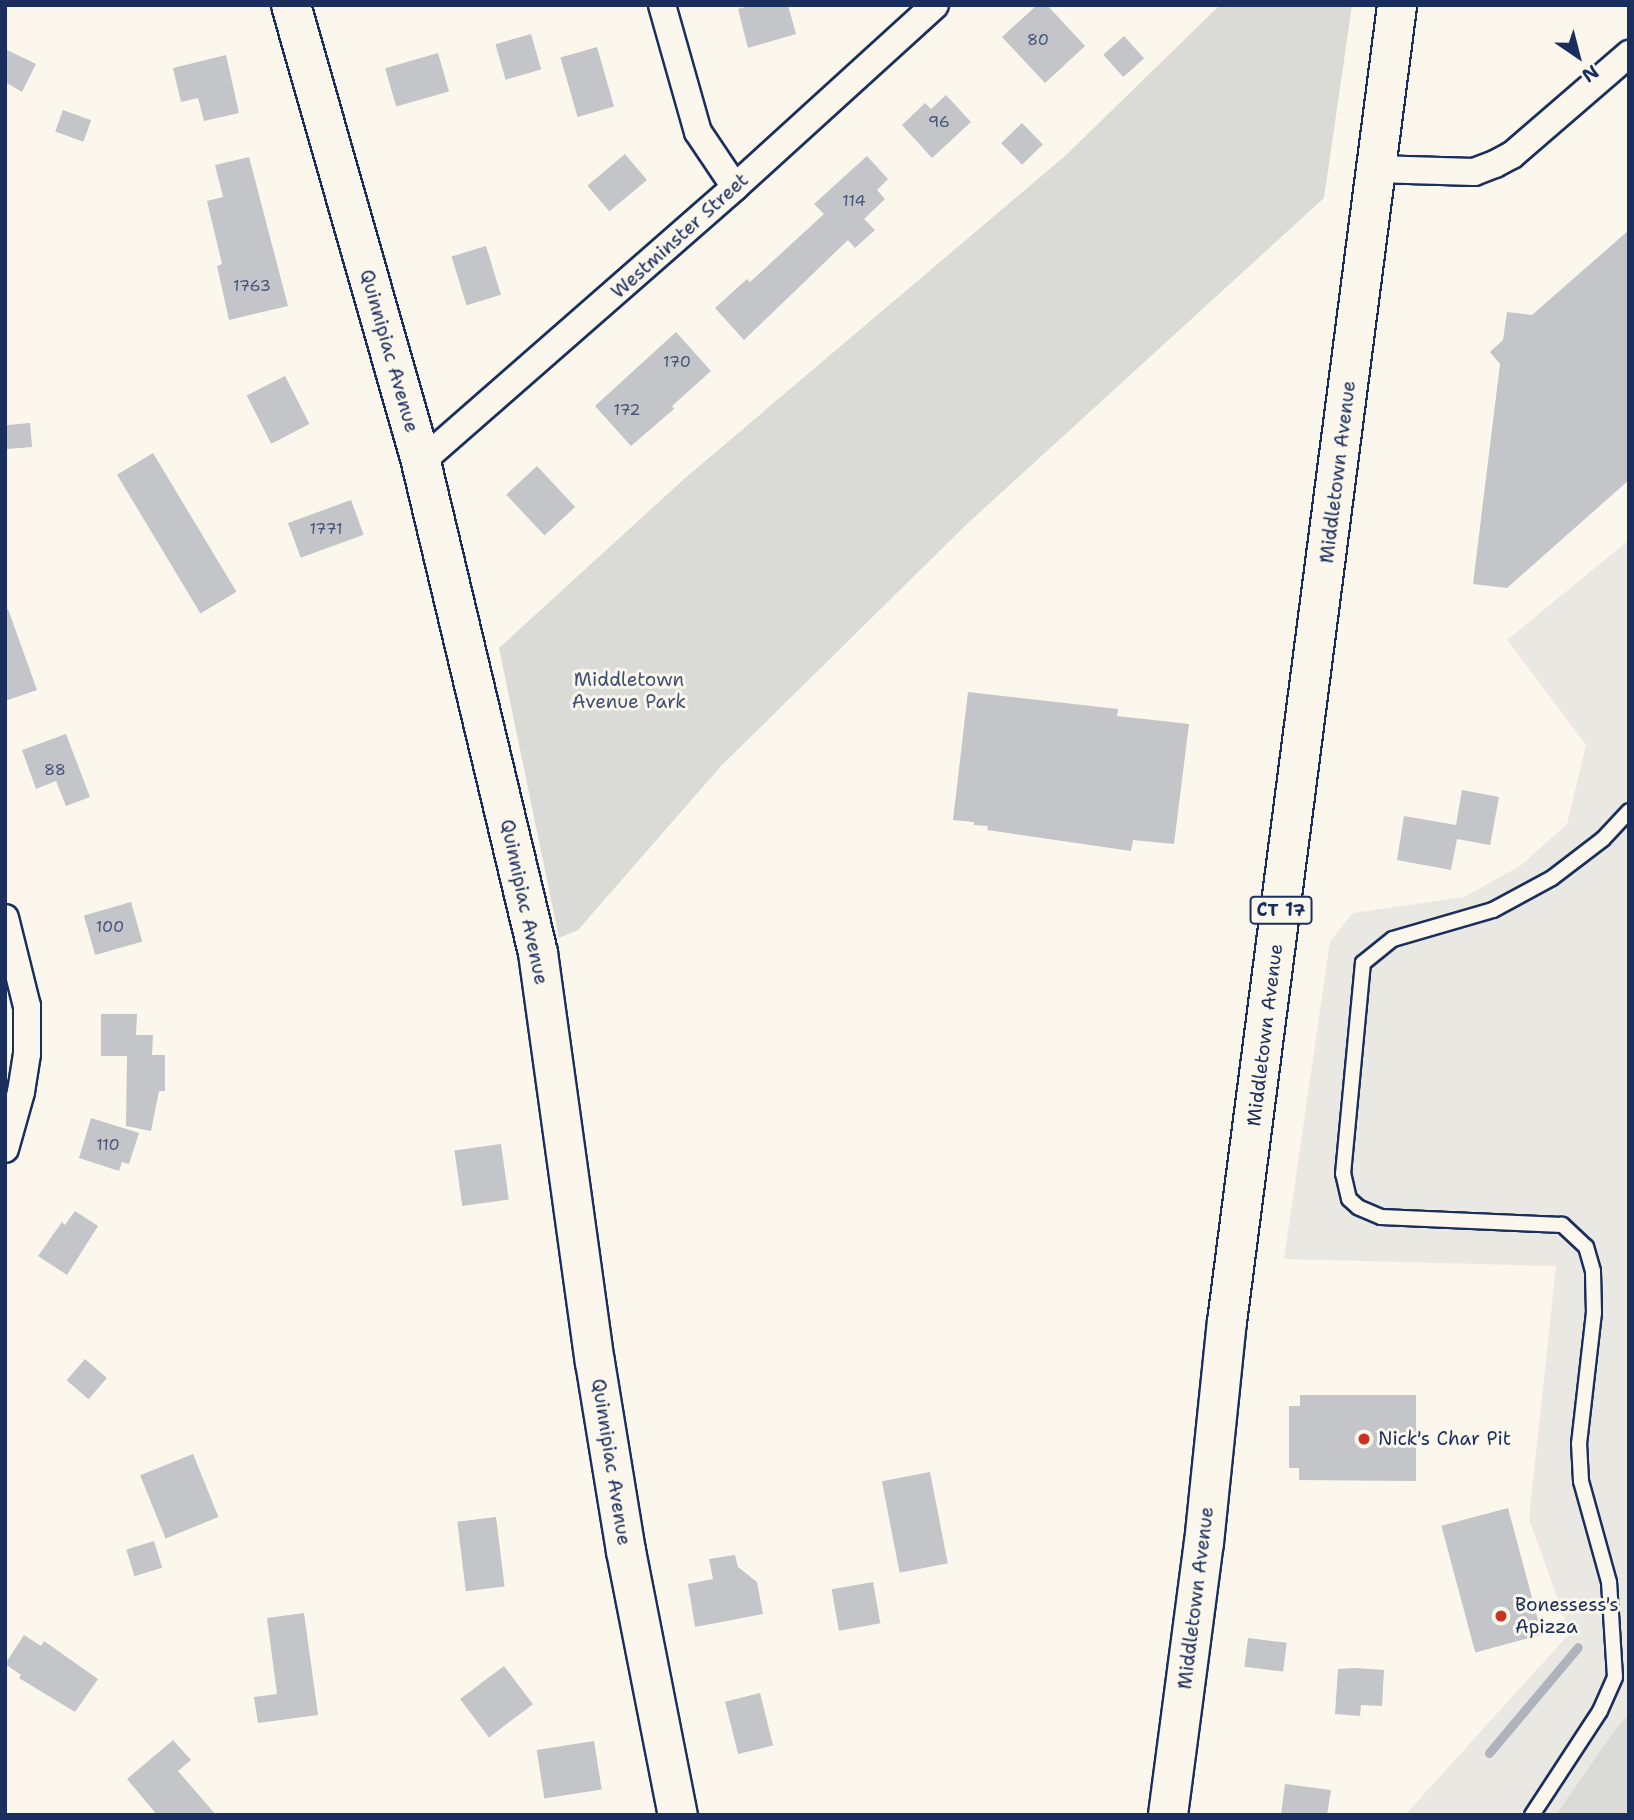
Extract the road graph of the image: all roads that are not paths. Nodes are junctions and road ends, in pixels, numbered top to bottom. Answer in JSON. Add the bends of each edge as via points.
{"nodes":[{"id":1,"x":291,"y":5,"type":"edge"},
{"id":2,"x":662,"y":5,"type":"edge"},
{"id":3,"x":935,"y":5,"type":"edge"},
{"id":4,"x":1397,"y":5,"type":"edge"},
{"id":5,"x":1629,"y":54,"type":"edge"},
{"id":6,"x":1376,"y":169,"type":"junction"},
{"id":7,"x":735,"y":187,"type":"junction"},
{"id":8,"x":421,"y":462,"type":"junction"},
{"id":9,"x":1629,"y":811,"type":"edge"},
{"id":10,"x":5,"y":918,"type":"edge"},
{"id":11,"x":5,"y":1149,"type":"edge"},
{"id":12,"x":1622,"y":1675,"type":"edge"},
{"id":13,"x":678,"y":1815,"type":"edge"},
{"id":14,"x":1168,"y":1815,"type":"edge"},
{"id":15,"x":1532,"y":1815,"type":"edge"}],
"edges":[{"from":1,"to":8,"type":"main road","name":"Quinnipiac Avenue"},
{"from":2,"to":7,"type":"street","via":[[698,132]]},
{"from":3,"to":7,"type":"street","name":"Westminster Street"},
{"from":4,"to":6,"type":"main road","name":"Middletown Avenue","number":"CT 17"},
{"from":5,"to":6,"type":"street","via":[[1512,155],[1495,164],[1474,172]]},
{"from":6,"to":14,"type":"main road","name":"Middletown Avenue","number":"CT 17"},
{"from":7,"to":8,"type":"street","name":"Westminster Street"},
{"from":8,"to":13,"type":"main road","name":"Quinnipiac Avenue","via":[[538,953],[595,1362],[626,1551]]},
{"from":9,"to":12,"type":"lane","via":[[1603,839],[1552,878],[1493,910],[1393,939],[1363,963],[1343,1174],[1349,1199],[1381,1217],[1562,1225],[1586,1247],[1593,1271],[1594,1314],[1579,1444],[1581,1481],[1609,1582]]},
{"from":10,"to":11,"type":"street","via":[[27,1006],[22,1092]]},
{"from":12,"to":15,"type":"lane"}]}
